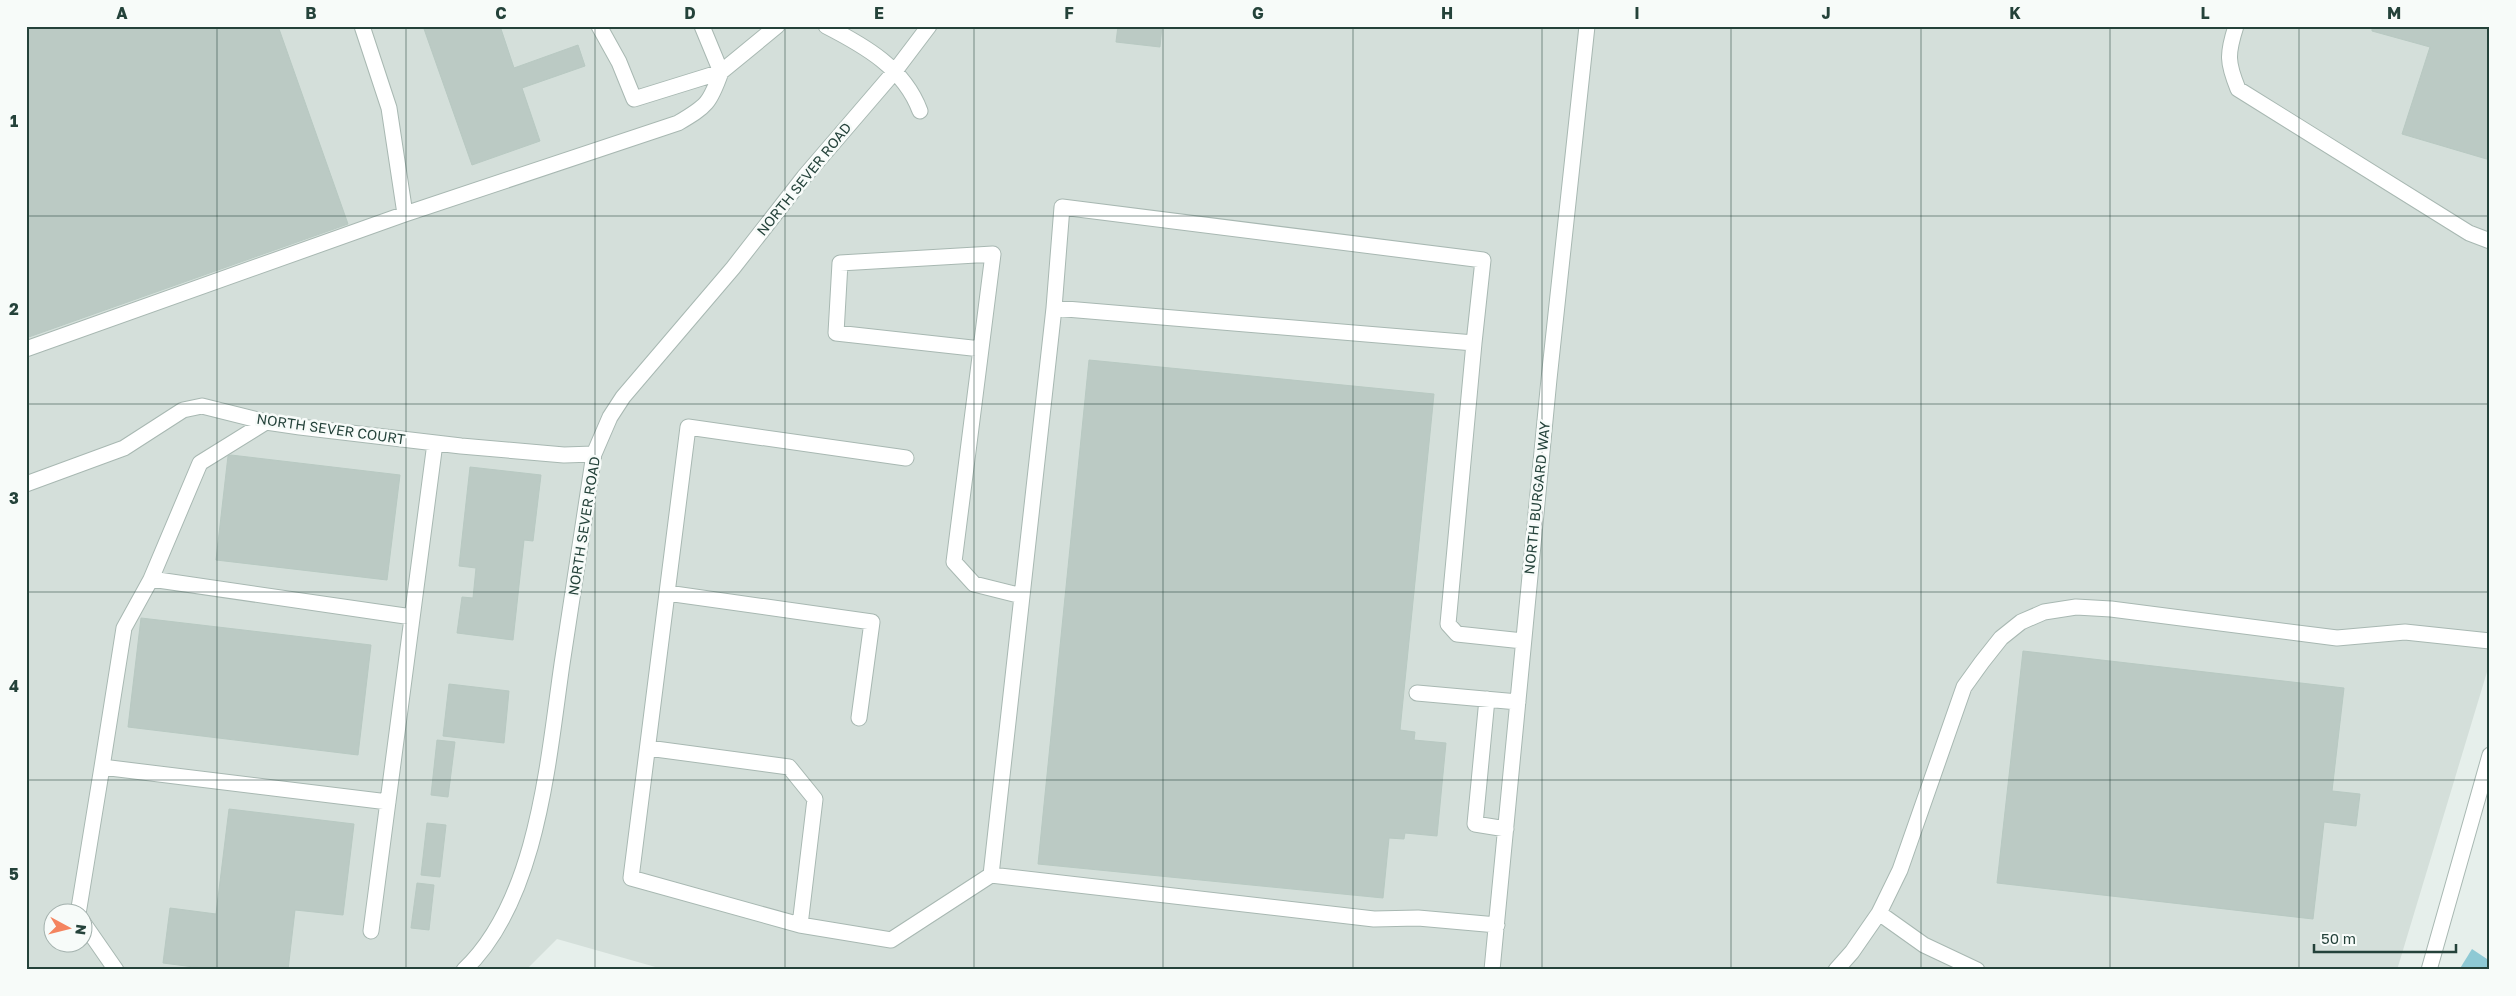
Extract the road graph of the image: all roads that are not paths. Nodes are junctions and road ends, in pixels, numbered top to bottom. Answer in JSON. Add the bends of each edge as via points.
{"nodes":[{"id":1,"x":362,"y":26,"type":"edge"},
{"id":2,"x":599,"y":26,"type":"edge"},
{"id":3,"x":702,"y":26,"type":"edge"},
{"id":4,"x":777,"y":26,"type":"edge"},
{"id":5,"x":826,"y":26,"type":"edge"},
{"id":6,"x":929,"y":26,"type":"edge"},
{"id":7,"x":1587,"y":26,"type":"edge"},
{"id":8,"x":2236,"y":26,"type":"edge"},
{"id":9,"x":895,"y":71,"type":"junction"},
{"id":10,"x":721,"y":72,"type":"junction"},
{"id":11,"x":920,"y":111,"type":"dead end"},
{"id":12,"x":404,"y":214,"type":"junction"},
{"id":13,"x":2490,"y":241,"type":"edge"},
{"id":14,"x":1054,"y":308,"type":"junction"},
{"id":15,"x":1474,"y":343,"type":"junction"},
{"id":16,"x":26,"y":349,"type":"edge"},
{"id":17,"x":981,"y":349,"type":"junction"},
{"id":18,"x":266,"y":422,"type":"junction"},
{"id":19,"x":435,"y":443,"type":"junction"},
{"id":20,"x":594,"y":454,"type":"junction"},
{"id":21,"x":906,"y":458,"type":"dead end"},
{"id":22,"x":26,"y":484,"type":"edge"},
{"id":23,"x":151,"y":579,"type":"junction"},
{"id":24,"x":667,"y":593,"type":"junction"},
{"id":25,"x":1022,"y":596,"type":"junction"},
{"id":26,"x":412,"y":617,"type":"junction"},
{"id":27,"x":1523,"y":641,"type":"junction"},
{"id":28,"x":2490,"y":641,"type":"edge"},
{"id":29,"x":1417,"y":693,"type":"dead end"},
{"id":30,"x":1487,"y":699,"type":"junction"},
{"id":31,"x":1518,"y":702,"type":"junction"},
{"id":32,"x":859,"y":718,"type":"dead end"},
{"id":33,"x":648,"y":748,"type":"junction"},
{"id":34,"x":2490,"y":755,"type":"edge"},
{"id":35,"x":102,"y":768,"type":"junction"},
{"id":36,"x":388,"y":802,"type":"junction"},
{"id":37,"x":1506,"y":829,"type":"junction"},
{"id":38,"x":991,"y":875,"type":"junction"},
{"id":39,"x":80,"y":904,"type":"edge"},
{"id":40,"x":1879,"y":913,"type":"junction"},
{"id":41,"x":800,"y":925,"type":"junction"},
{"id":42,"x":1497,"y":925,"type":"junction"},
{"id":43,"x":371,"y":931,"type":"dead end"},
{"id":44,"x":92,"y":935,"type":"edge"},
{"id":45,"x":116,"y":970,"type":"edge"},
{"id":46,"x":464,"y":970,"type":"edge"},
{"id":47,"x":1492,"y":970,"type":"edge"},
{"id":48,"x":1836,"y":970,"type":"edge"},
{"id":49,"x":1977,"y":970,"type":"edge"},
{"id":50,"x":2429,"y":970,"type":"edge"}],
"edges":[{"from":1,"to":12,"type":"street","via":[[388,108]]},
{"from":2,"to":10,"type":"street","via":[[634,99]]},
{"from":3,"to":10,"type":"street"},
{"from":4,"to":10,"type":"street"},
{"from":5,"to":9,"type":"street","via":[[859,44]]},
{"from":6,"to":9,"type":"street","name":"NORTH SEVER ROAD"},
{"from":7,"to":27,"type":"street","name":"NORTH BURGARD WAY"},
{"from":8,"to":13,"type":"street","via":[[2229,66],[2238,89],[2445,219]]},
{"from":9,"to":11,"type":"street"},
{"from":9,"to":20,"type":"street","name":"NORTH SEVER ROAD","via":[[623,397],[610,417]]},
{"from":10,"to":12,"type":"street","via":[[714,94],[704,108],[678,123]]},
{"from":12,"to":16,"type":"street"},
{"from":14,"to":15,"type":"street"},
{"from":14,"to":15,"type":"street","via":[[1062,208],[1483,260]]},
{"from":14,"to":25,"type":"street"},
{"from":15,"to":27,"type":"street","via":[[1448,624],[1457,634]]},
{"from":17,"to":17,"type":"street","via":[[993,254],[840,263],[836,332]]},
{"from":17,"to":25,"type":"street","via":[[954,562],[974,584]]},
{"from":18,"to":19,"type":"street","name":"NORTH SEVER COURT"},
{"from":18,"to":22,"type":"street","name":"NORTH SEVER COURT","via":[[202,406],[182,410],[124,448]]},
{"from":18,"to":23,"type":"street","via":[[200,462]]},
{"from":19,"to":20,"type":"street","name":"NORTH SEVER COURT"},
{"from":19,"to":26,"type":"street"},
{"from":20,"to":46,"type":"street","name":"NORTH SEVER ROAD","via":[[545,778],[529,851],[501,922]]},
{"from":21,"to":24,"type":"street","via":[[688,428]]},
{"from":23,"to":26,"type":"street"},
{"from":23,"to":35,"type":"street","via":[[124,628]]},
{"from":24,"to":32,"type":"street","via":[[872,622]]},
{"from":24,"to":33,"type":"street"},
{"from":25,"to":38,"type":"street"},
{"from":26,"to":36,"type":"street"},
{"from":27,"to":31,"type":"street","name":"NORTH BURGARD WAY"},
{"from":28,"to":40,"type":"street","via":[[2404,632],[2337,638],[2076,607],[2044,612],[2021,622],[2001,638],[1964,687],[1900,870]]},
{"from":29,"to":30,"type":"street"},
{"from":30,"to":31,"type":"street"},
{"from":30,"to":37,"type":"street","via":[[1475,824]]},
{"from":31,"to":37,"type":"street","name":"NORTH BURGARD WAY"},
{"from":33,"to":41,"type":"street","via":[[631,878]]},
{"from":33,"to":41,"type":"street","via":[[789,767],[815,799]]},
{"from":34,"to":50,"type":"street"},
{"from":35,"to":36,"type":"street"},
{"from":35,"to":39,"type":"street"},
{"from":36,"to":43,"type":"street"},
{"from":37,"to":42,"type":"street","name":"NORTH BURGARD WAY"},
{"from":38,"to":41,"type":"street","via":[[891,940]]},
{"from":38,"to":42,"type":"street","via":[[1374,919],[1418,918]]},
{"from":40,"to":48,"type":"street"},
{"from":40,"to":49,"type":"street","via":[[1924,945]]},
{"from":42,"to":47,"type":"street","name":"NORTH BURGARD WAY"},
{"from":44,"to":45,"type":"street"}]}
